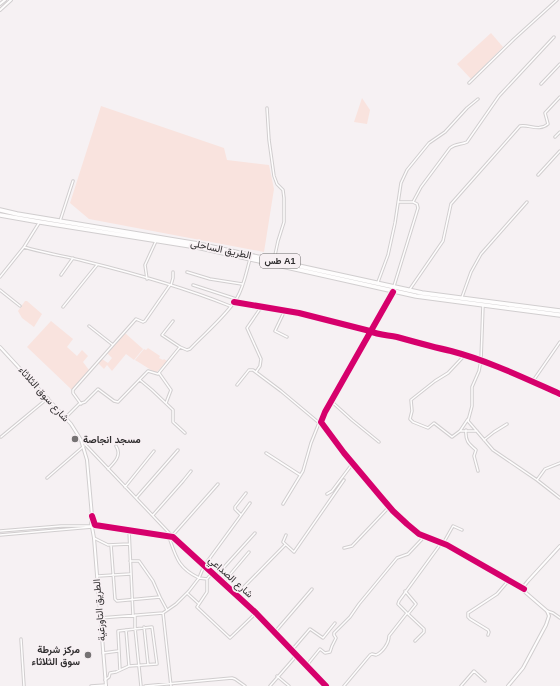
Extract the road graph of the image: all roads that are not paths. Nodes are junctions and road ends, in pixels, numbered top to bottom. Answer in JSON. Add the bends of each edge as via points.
{"nodes":[{"id":1,"x":4,"y":0,"type":"edge"},
{"id":2,"x":11,"y":0,"type":"edge"},
{"id":3,"x":557,"y":0,"type":"edge"},
{"id":4,"x":0,"y":4,"type":"edge"},
{"id":5,"x":0,"y":10,"type":"edge"},
{"id":6,"x":554,"y":37,"type":"dead end"},
{"id":7,"x":560,"y":64,"type":"edge"},
{"id":8,"x":469,"y":83,"type":"dead end"},
{"id":9,"x":541,"y":84,"type":"dead end"},
{"id":10,"x":560,"y":97,"type":"edge"},
{"id":11,"x":478,"y":99,"type":"dead end"},
{"id":12,"x":267,"y":108,"type":"dead end"},
{"id":13,"x":560,"y":132,"type":"edge"},
{"id":14,"x":556,"y":137,"type":"dead end"},
{"id":15,"x":560,"y":151,"type":"edge"},
{"id":16,"x":538,"y":174,"type":"dead end"},
{"id":17,"x":73,"y":181,"type":"dead end"},
{"id":18,"x":398,"y":202,"type":"junction"},
{"id":19,"x":413,"y":202,"type":"junction"},
{"id":20,"x":527,"y":202,"type":"dead end"},
{"id":21,"x":0,"y":210,"type":"edge"},
{"id":22,"x":0,"y":215,"type":"edge"},
{"id":23,"x":60,"y":221,"type":"junction"},
{"id":24,"x":40,"y":222,"type":"junction"},
{"id":25,"x":80,"y":227,"type":"junction"},
{"id":26,"x":156,"y":241,"type":"junction"},
{"id":27,"x":24,"y":247,"type":"junction"},
{"id":28,"x":73,"y":258,"type":"junction"},
{"id":29,"x":250,"y":260,"type":"junction"},
{"id":30,"x":274,"y":260,"type":"junction"},
{"id":31,"x":97,"y":265,"type":"junction"},
{"id":32,"x":173,"y":272,"type":"dead end"},
{"id":33,"x":187,"y":272,"type":"dead end"},
{"id":34,"x":1,"y":273,"type":"edge"},
{"id":35,"x":61,"y":275,"type":"dead end"},
{"id":36,"x":345,"y":276,"type":"junction"},
{"id":37,"x":0,"y":277,"type":"edge"},
{"id":38,"x":147,"y":278,"type":"junction"},
{"id":39,"x":344,"y":281,"type":"junction"},
{"id":40,"x":193,"y":284,"type":"dead end"},
{"id":41,"x":243,"y":284,"type":"junction"},
{"id":42,"x":377,"y":284,"type":"junction"},
{"id":43,"x":170,"y":285,"type":"junction"},
{"id":44,"x":393,"y":289,"type":"junction"},
{"id":45,"x":0,"y":290,"type":"edge"},
{"id":46,"x":409,"y":290,"type":"junction"},
{"id":47,"x":236,"y":299,"type":"junction"},
{"id":48,"x":462,"y":299,"type":"junction"},
{"id":49,"x":234,"y":302,"type":"junction"},
{"id":50,"x":483,"y":305,"type":"junction"},
{"id":51,"x":20,"y":306,"type":"dead end"},
{"id":52,"x":230,"y":306,"type":"junction"},
{"id":53,"x":262,"y":306,"type":"junction"},
{"id":54,"x":63,"y":307,"type":"dead end"},
{"id":55,"x":285,"y":310,"type":"junction"},
{"id":56,"x":560,"y":311,"type":"edge"},
{"id":57,"x":560,"y":315,"type":"edge"},
{"id":58,"x":173,"y":321,"type":"dead end"},
{"id":59,"x":89,"y":326,"type":"dead end"},
{"id":60,"x":370,"y":331,"type":"junction"},
{"id":61,"x":287,"y":337,"type":"dead end"},
{"id":62,"x":560,"y":342,"type":"edge"},
{"id":63,"x":113,"y":345,"type":"junction"},
{"id":64,"x":0,"y":347,"type":"edge"},
{"id":65,"x":180,"y":347,"type":"junction"},
{"id":66,"x":465,"y":356,"type":"junction"},
{"id":67,"x":481,"y":360,"type":"junction"},
{"id":68,"x":159,"y":372,"type":"junction"},
{"id":69,"x":256,"y":372,"type":"junction"},
{"id":70,"x":140,"y":380,"type":"junction"},
{"id":71,"x":533,"y":381,"type":"junction"},
{"id":72,"x":237,"y":385,"type":"dead end"},
{"id":73,"x":560,"y":394,"type":"edge"},
{"id":74,"x":48,"y":398,"type":"junction"},
{"id":75,"x":331,"y":401,"type":"junction"},
{"id":76,"x":166,"y":403,"type":"junction"},
{"id":77,"x":82,"y":404,"type":"junction"},
{"id":78,"x":65,"y":418,"type":"junction"},
{"id":79,"x":468,"y":419,"type":"junction"},
{"id":80,"x":320,"y":423,"type":"junction"},
{"id":81,"x":507,"y":424,"type":"dead end"},
{"id":82,"x":466,"y":430,"type":"junction"},
{"id":83,"x":477,"y":430,"type":"junction"},
{"id":84,"x":460,"y":431,"type":"junction"},
{"id":85,"x":185,"y":433,"type":"dead end"},
{"id":86,"x":1,"y":437,"type":"dead end"},
{"id":87,"x":81,"y":440,"type":"junction"},
{"id":88,"x":484,"y":440,"type":"junction"},
{"id":89,"x":379,"y":442,"type":"dead end"},
{"id":90,"x":84,"y":446,"type":"junction"},
{"id":91,"x":116,"y":446,"type":"dead end"},
{"id":92,"x":178,"y":450,"type":"dead end"},
{"id":93,"x":154,"y":451,"type":"dead end"},
{"id":94,"x":266,"y":453,"type":"dead end"},
{"id":95,"x":560,"y":462,"type":"edge"},
{"id":96,"x":353,"y":463,"type":"junction"},
{"id":97,"x":108,"y":469,"type":"junction"},
{"id":98,"x":190,"y":471,"type":"dead end"},
{"id":99,"x":478,"y":471,"type":"dead end"},
{"id":100,"x":300,"y":476,"type":"junction"},
{"id":101,"x":47,"y":478,"type":"dead end"},
{"id":102,"x":344,"y":480,"type":"dead end"},
{"id":103,"x":537,"y":480,"type":"junction"},
{"id":104,"x":218,"y":484,"type":"dead end"},
{"id":105,"x":125,"y":487,"type":"junction"},
{"id":106,"x":246,"y":493,"type":"dead end"},
{"id":107,"x":327,"y":494,"type":"dead end"},
{"id":108,"x":136,"y":498,"type":"junction"},
{"id":109,"x":560,"y":498,"type":"edge"},
{"id":110,"x":250,"y":502,"type":"dead end"},
{"id":111,"x":283,"y":504,"type":"dead end"},
{"id":112,"x":390,"y":507,"type":"junction"},
{"id":113,"x":153,"y":515,"type":"junction"},
{"id":114,"x":241,"y":515,"type":"junction"},
{"id":115,"x":93,"y":526,"type":"junction"},
{"id":116,"x":28,"y":529,"type":"junction"},
{"id":117,"x":129,"y":530,"type":"junction"},
{"id":118,"x":462,"y":530,"type":"dead end"},
{"id":119,"x":0,"y":531,"type":"edge"},
{"id":120,"x":29,"y":532,"type":"junction"},
{"id":121,"x":255,"y":532,"type":"dead end"},
{"id":122,"x":0,"y":534,"type":"edge"},
{"id":123,"x":286,"y":535,"type":"dead end"},
{"id":124,"x":169,"y":536,"type":"junction"},
{"id":125,"x":425,"y":536,"type":"junction"},
{"id":126,"x":173,"y":537,"type":"junction"},
{"id":127,"x":94,"y":538,"type":"junction"},
{"id":128,"x":442,"y":542,"type":"junction"},
{"id":129,"x":129,"y":544,"type":"junction"},
{"id":130,"x":111,"y":545,"type":"junction"},
{"id":131,"x":285,"y":545,"type":"junction"},
{"id":132,"x":560,"y":546,"type":"edge"},
{"id":133,"x":344,"y":548,"type":"dead end"},
{"id":134,"x":249,"y":552,"type":"dead end"},
{"id":135,"x":130,"y":561,"type":"junction"},
{"id":136,"x":204,"y":566,"type":"junction"},
{"id":137,"x":212,"y":573,"type":"junction"},
{"id":138,"x":130,"y":574,"type":"junction"},
{"id":139,"x":113,"y":575,"type":"junction"},
{"id":140,"x":96,"y":576,"type":"junction"},
{"id":141,"x":216,"y":576,"type":"junction"},
{"id":142,"x":198,"y":578,"type":"junction"},
{"id":143,"x":207,"y":579,"type":"junction"},
{"id":144,"x":509,"y":580,"type":"junction"},
{"id":145,"x":222,"y":583,"type":"junction"},
{"id":146,"x":312,"y":589,"type":"dead end"},
{"id":147,"x":524,"y":589,"type":"junction"},
{"id":148,"x":405,"y":591,"type":"junction"},
{"id":149,"x":187,"y":593,"type":"junction"},
{"id":150,"x":236,"y":594,"type":"junction"},
{"id":151,"x":160,"y":597,"type":"junction"},
{"id":152,"x":132,"y":600,"type":"junction"},
{"id":153,"x":198,"y":603,"type":"junction"},
{"id":154,"x":167,"y":610,"type":"junction"},
{"id":155,"x":547,"y":611,"type":"junction"},
{"id":156,"x":163,"y":613,"type":"junction"},
{"id":157,"x":256,"y":613,"type":"junction"},
{"id":158,"x":408,"y":613,"type":"junction"},
{"id":159,"x":134,"y":615,"type":"junction"},
{"id":160,"x":100,"y":618,"type":"junction"},
{"id":161,"x":560,"y":618,"type":"edge"},
{"id":162,"x":335,"y":623,"type":"dead end"},
{"id":163,"x":144,"y":627,"type":"junction"},
{"id":164,"x":135,"y":628,"type":"junction"},
{"id":165,"x":126,"y":629,"type":"junction"},
{"id":166,"x":275,"y":632,"type":"junction"},
{"id":167,"x":488,"y":635,"type":"dead end"},
{"id":168,"x":21,"y":639,"type":"dead end"},
{"id":169,"x":415,"y":641,"type":"dead end"},
{"id":170,"x":292,"y":650,"type":"junction"},
{"id":171,"x":118,"y":651,"type":"junction"},
{"id":172,"x":103,"y":652,"type":"junction"},
{"id":173,"x":297,"y":655,"type":"junction"},
{"id":174,"x":148,"y":664,"type":"junction"},
{"id":175,"x":139,"y":665,"type":"junction"},
{"id":176,"x":307,"y":665,"type":"junction"},
{"id":177,"x":129,"y":666,"type":"junction"},
{"id":178,"x":120,"y":670,"type":"junction"},
{"id":179,"x":277,"y":676,"type":"junction"},
{"id":180,"x":105,"y":680,"type":"junction"},
{"id":181,"x":485,"y":680,"type":"dead end"},
{"id":182,"x":106,"y":685,"type":"edge"},
{"id":183,"x":171,"y":685,"type":"edge"},
{"id":184,"x":24,"y":686,"type":"edge"},
{"id":185,"x":91,"y":686,"type":"edge"},
{"id":186,"x":141,"y":686,"type":"edge"},
{"id":187,"x":145,"y":686,"type":"edge"},
{"id":188,"x":245,"y":686,"type":"edge"},
{"id":189,"x":270,"y":686,"type":"edge"},
{"id":190,"x":289,"y":686,"type":"edge"},
{"id":191,"x":326,"y":686,"type":"edge"},
{"id":192,"x":344,"y":686,"type":"edge"},
{"id":193,"x":461,"y":686,"type":"edge"},
{"id":194,"x":510,"y":686,"type":"edge"}],
"edges":[{"from":1,"to":4,"type":"street"},
{"from":2,"to":5,"type":"street"},
{"from":3,"to":8,"type":"street"},
{"from":6,"to":19,"type":"street","via":[[499,96],[467,142],[450,148]]},
{"from":7,"to":9,"type":"street"},
{"from":10,"to":46,"type":"street","via":[[545,112],[548,124],[542,128],[520,126],[451,204],[444,241]]},
{"from":11,"to":18,"type":"street","via":[[413,161],[402,180]]},
{"from":12,"to":30,"type":"street","via":[[274,176],[277,184],[284,190],[284,222]]},
{"from":13,"to":14,"type":"street"},
{"from":15,"to":16,"type":"street"},
{"from":17,"to":23,"type":"street"},
{"from":18,"to":19,"type":"street"},
{"from":18,"to":42,"type":"street","via":[[388,255]]},
{"from":19,"to":44,"type":"street","via":[[418,208]]},
{"from":20,"to":48,"type":"street","via":[[481,254],[471,272]]},
{"from":21,"to":23,"type":"highway","name":"الطريق الساحلى","number":"طس A1"},
{"from":22,"to":24,"type":"highway","name":"الطريق الساحلى"},
{"from":23,"to":25,"type":"highway","name":"الطريق الساحلى","number":"طس A1"},
{"from":24,"to":25,"type":"highway","name":"الطريق الساحلى"},
{"from":24,"to":27,"type":"street"},
{"from":25,"to":26,"type":"highway","name":"الطريق الساحلى"},
{"from":25,"to":30,"type":"highway","name":"الطريق الساحلى","number":"طس A1","via":[[193,243]]},
{"from":26,"to":29,"type":"highway","name":"الطريق الساحلى"},
{"from":26,"to":38,"type":"street","via":[[145,265]]},
{"from":27,"to":28,"type":"street"},
{"from":27,"to":34,"type":"street"},
{"from":28,"to":31,"type":"street"},
{"from":28,"to":35,"type":"street"},
{"from":29,"to":39,"type":"highway","name":"الطريق الساحلى"},
{"from":29,"to":41,"type":"street"},
{"from":30,"to":36,"type":"highway","name":"الطريق الساحلى","number":"طس A1"},
{"from":31,"to":38,"type":"street"},
{"from":31,"to":54,"type":"street"},
{"from":32,"to":43,"type":"street"},
{"from":33,"to":41,"type":"street","via":[[210,280]]},
{"from":34,"to":37,"type":"street"},
{"from":36,"to":39,"type":"highway"},
{"from":36,"to":42,"type":"highway","name":"الطريق الساحلى","number":"طس A1"},
{"from":38,"to":43,"type":"street"},
{"from":39,"to":44,"type":"highway","name":"الطريق الساحلى"},
{"from":40,"to":47,"type":"street"},
{"from":41,"to":47,"type":"street"},
{"from":42,"to":44,"type":"highway","name":"الطريق الساحلى","number":"طس A1"},
{"from":43,"to":52,"type":"street"},
{"from":43,"to":63,"type":"street","via":[[145,321],[136,319]]},
{"from":44,"to":46,"type":"highway","name":"الطريق الساحلى","number":"طس A1"},
{"from":44,"to":50,"type":"highway","name":"الطريق الساحلى","via":[[433,299]]},
{"from":44,"to":60,"type":"street"},
{"from":45,"to":51,"type":"street"},
{"from":46,"to":48,"type":"highway","name":"الطريق الساحلى","number":"طس A1"},
{"from":47,"to":49,"type":"street"},
{"from":48,"to":56,"type":"highway","name":"الطريق الساحلى","number":"طس A1"},
{"from":49,"to":52,"type":"street"},
{"from":49,"to":53,"type":"street"},
{"from":50,"to":57,"type":"highway","name":"الطريق الساحلى"},
{"from":50,"to":67,"type":"street"},
{"from":52,"to":65,"type":"street","via":[[190,349]]},
{"from":53,"to":55,"type":"street"},
{"from":53,"to":69,"type":"street","via":[[247,328],[261,359]]},
{"from":55,"to":60,"type":"street"},
{"from":55,"to":61,"type":"street","via":[[275,331]]},
{"from":58,"to":65,"type":"street","via":[[162,335]]},
{"from":59,"to":63,"type":"street"},
{"from":60,"to":66,"type":"street"},
{"from":60,"to":75,"type":"street"},
{"from":62,"to":71,"type":"street"},
{"from":63,"to":77,"type":"street","via":[[73,390],[73,394]]},
{"from":64,"to":74,"type":"street","name":"شارع سوق الثلاثاء"},
{"from":65,"to":68,"type":"street"},
{"from":66,"to":67,"type":"street"},
{"from":66,"to":84,"type":"street","via":[[411,402],[412,422],[427,428],[434,423],[451,437]]},
{"from":67,"to":71,"type":"street"},
{"from":67,"to":79,"type":"street","via":[[472,387],[472,406]]},
{"from":68,"to":70,"type":"street","via":[[157,375],[148,371]]},
{"from":68,"to":76,"type":"street","via":[[171,390]]},
{"from":69,"to":72,"type":"street","via":[[250,370]]},
{"from":69,"to":80,"type":"street"},
{"from":70,"to":76,"type":"street"},
{"from":70,"to":77,"type":"street","via":[[118,402],[98,389]]},
{"from":71,"to":73,"type":"street"},
{"from":74,"to":78,"type":"street","name":"شارع سوق الثلاثاء"},
{"from":74,"to":86,"type":"street"},
{"from":75,"to":80,"type":"street"},
{"from":75,"to":89,"type":"street"},
{"from":76,"to":85,"type":"street","via":[[173,411],[173,422]]},
{"from":77,"to":78,"type":"street"},
{"from":78,"to":87,"type":"street","name":"شارع سوق الثلاثاء"},
{"from":79,"to":83,"type":"street"},
{"from":79,"to":84,"type":"street"},
{"from":80,"to":96,"type":"street"},
{"from":80,"to":100,"type":"street"},
{"from":81,"to":88,"type":"street"},
{"from":82,"to":83,"type":"street"},
{"from":82,"to":84,"type":"street"},
{"from":82,"to":99,"type":"street","via":[[466,440],[476,450],[474,457]]},
{"from":83,"to":88,"type":"street"},
{"from":87,"to":90,"type":"street","name":"شارع سوق الثلاثاء"},
{"from":87,"to":97,"type":"street"},
{"from":88,"to":103,"type":"street","via":[[493,450]]},
{"from":90,"to":101,"type":"street"},
{"from":90,"to":115,"type":"street","name":"شارع سوق الثلاثاء"},
{"from":91,"to":97,"type":"street","via":[[119,450],[118,457]]},
{"from":92,"to":108,"type":"street"},
{"from":93,"to":105,"type":"street"},
{"from":94,"to":100,"type":"street"},
{"from":95,"to":103,"type":"street","via":[[544,469]]},
{"from":96,"to":107,"type":"street"},
{"from":96,"to":112,"type":"street"},
{"from":97,"to":105,"type":"street"},
{"from":98,"to":113,"type":"street"},
{"from":100,"to":111,"type":"street"},
{"from":102,"to":131,"type":"street","via":[[294,552]]},
{"from":103,"to":109,"type":"street"},
{"from":104,"to":126,"type":"street"},
{"from":105,"to":108,"type":"street"},
{"from":106,"to":114,"type":"street","via":[[234,508]]},
{"from":108,"to":113,"type":"street"},
{"from":110,"to":114,"type":"street"},
{"from":112,"to":125,"type":"street","via":[[407,524]]},
{"from":112,"to":133,"type":"street","via":[[350,548]]},
{"from":113,"to":126,"type":"street"},
{"from":114,"to":136,"type":"street"},
{"from":115,"to":116,"type":"street"},
{"from":115,"to":117,"type":"street"},
{"from":115,"to":120,"type":"street"},
{"from":115,"to":127,"type":"street","name":"الطريق التاورغية"},
{"from":116,"to":119,"type":"street"},
{"from":116,"to":120,"type":"street"},
{"from":117,"to":124,"type":"street"},
{"from":117,"to":129,"type":"street"},
{"from":118,"to":128,"type":"street","via":[[453,526]]},
{"from":120,"to":122,"type":"street"},
{"from":121,"to":141,"type":"street"},
{"from":123,"to":131,"type":"street","via":[[283,541]]},
{"from":124,"to":126,"type":"street"},
{"from":124,"to":142,"type":"street","via":[[180,564]]},
{"from":125,"to":128,"type":"street"},
{"from":125,"to":176,"type":"street","via":[[408,554],[396,558],[350,617],[334,633],[336,638],[330,652],[325,653],[320,649]]},
{"from":126,"to":136,"type":"street","name":"شارع الصداعي"},
{"from":127,"to":130,"type":"street"},
{"from":127,"to":140,"type":"street","name":"الطريق التاورغية"},
{"from":128,"to":144,"type":"street"},
{"from":128,"to":148,"type":"street"},
{"from":129,"to":130,"type":"street"},
{"from":129,"to":135,"type":"street"},
{"from":130,"to":139,"type":"street"},
{"from":131,"to":150,"type":"street"},
{"from":132,"to":147,"type":"street","via":[[528,581]]},
{"from":134,"to":145,"type":"street"},
{"from":135,"to":138,"type":"street"},
{"from":135,"to":151,"type":"street","via":[[139,561],[153,581]]},
{"from":136,"to":137,"type":"street","name":"شارع الصداعي"},
{"from":136,"to":142,"type":"street"},
{"from":137,"to":141,"type":"street","name":"شارع الصداعي"},
{"from":137,"to":143,"type":"street"},
{"from":138,"to":139,"type":"street"},
{"from":138,"to":152,"type":"street"},
{"from":139,"to":140,"type":"street"},
{"from":139,"to":152,"type":"street","via":[[115,599],[120,602]]},
{"from":140,"to":160,"type":"street","name":"الطريق التاورغية"},
{"from":141,"to":145,"type":"street","name":"شارع الصداعي"},
{"from":142,"to":143,"type":"street"},
{"from":142,"to":149,"type":"street"},
{"from":143,"to":153,"type":"street","via":[[207,592]]},
{"from":144,"to":147,"type":"street"},
{"from":144,"to":167,"type":"street","via":[[497,594],[468,614],[470,619],[488,630]]},
{"from":145,"to":150,"type":"street","name":"شارع الصداعي"},
{"from":146,"to":166,"type":"street"},
{"from":147,"to":155,"type":"street"},
{"from":148,"to":158,"type":"street","via":[[398,604]]},
{"from":148,"to":158,"type":"street","via":[[416,604]]},
{"from":149,"to":153,"type":"street"},
{"from":149,"to":154,"type":"street"},
{"from":150,"to":157,"type":"street","name":"شارع الصداعي"},
{"from":151,"to":152,"type":"street"},
{"from":151,"to":154,"type":"street"},
{"from":152,"to":159,"type":"street"},
{"from":153,"to":157,"type":"street","via":[[198,609],[230,638]]},
{"from":154,"to":156,"type":"street"},
{"from":155,"to":161,"type":"street"},
{"from":155,"to":194,"type":"street","via":[[549,616],[546,625],[523,668]]},
{"from":156,"to":159,"type":"street"},
{"from":156,"to":183,"type":"street"},
{"from":157,"to":166,"type":"street","name":"شارع الصداعي"},
{"from":158,"to":169,"type":"street","via":[[424,629]]},
{"from":158,"to":192,"type":"street","via":[[389,636],[389,641],[379,654],[370,655]]},
{"from":159,"to":160,"type":"street"},
{"from":159,"to":164,"type":"street"},
{"from":160,"to":172,"type":"street","name":"الطريق التاورغية"},
{"from":162,"to":170,"type":"street","via":[[322,638],[310,629]]},
{"from":163,"to":164,"type":"street"},
{"from":163,"to":174,"type":"street"},
{"from":163,"to":174,"type":"street","via":[[153,628],[157,664]]},
{"from":164,"to":165,"type":"street"},
{"from":164,"to":175,"type":"street"},
{"from":165,"to":171,"type":"street","via":[[117,632]]},
{"from":165,"to":177,"type":"street"},
{"from":166,"to":170,"type":"street","name":"شارع الصداعي"},
{"from":168,"to":184,"type":"street"},
{"from":170,"to":173,"type":"street","name":"شارع الصداعي"},
{"from":171,"to":172,"type":"street"},
{"from":171,"to":178,"type":"street"},
{"from":172,"to":180,"type":"street","name":"الطريق التاورغية"},
{"from":173,"to":176,"type":"street","name":"شارع الصداعي"},
{"from":173,"to":179,"type":"street"},
{"from":174,"to":175,"type":"street"},
{"from":175,"to":177,"type":"street"},
{"from":175,"to":186,"type":"street"},
{"from":176,"to":191,"type":"street","name":"شارع الصداعي"},
{"from":177,"to":178,"type":"street"},
{"from":178,"to":180,"type":"street","via":[[110,673]]},
{"from":179,"to":189,"type":"street"},
{"from":179,"to":190,"type":"street"},
{"from":180,"to":182,"type":"street","name":"الطريق التاورغية"},
{"from":181,"to":193,"type":"street","via":[[474,671]]},
{"from":182,"to":185,"type":"street"},
{"from":183,"to":187,"type":"street"},
{"from":183,"to":188,"type":"street","via":[[232,678]]}]}
